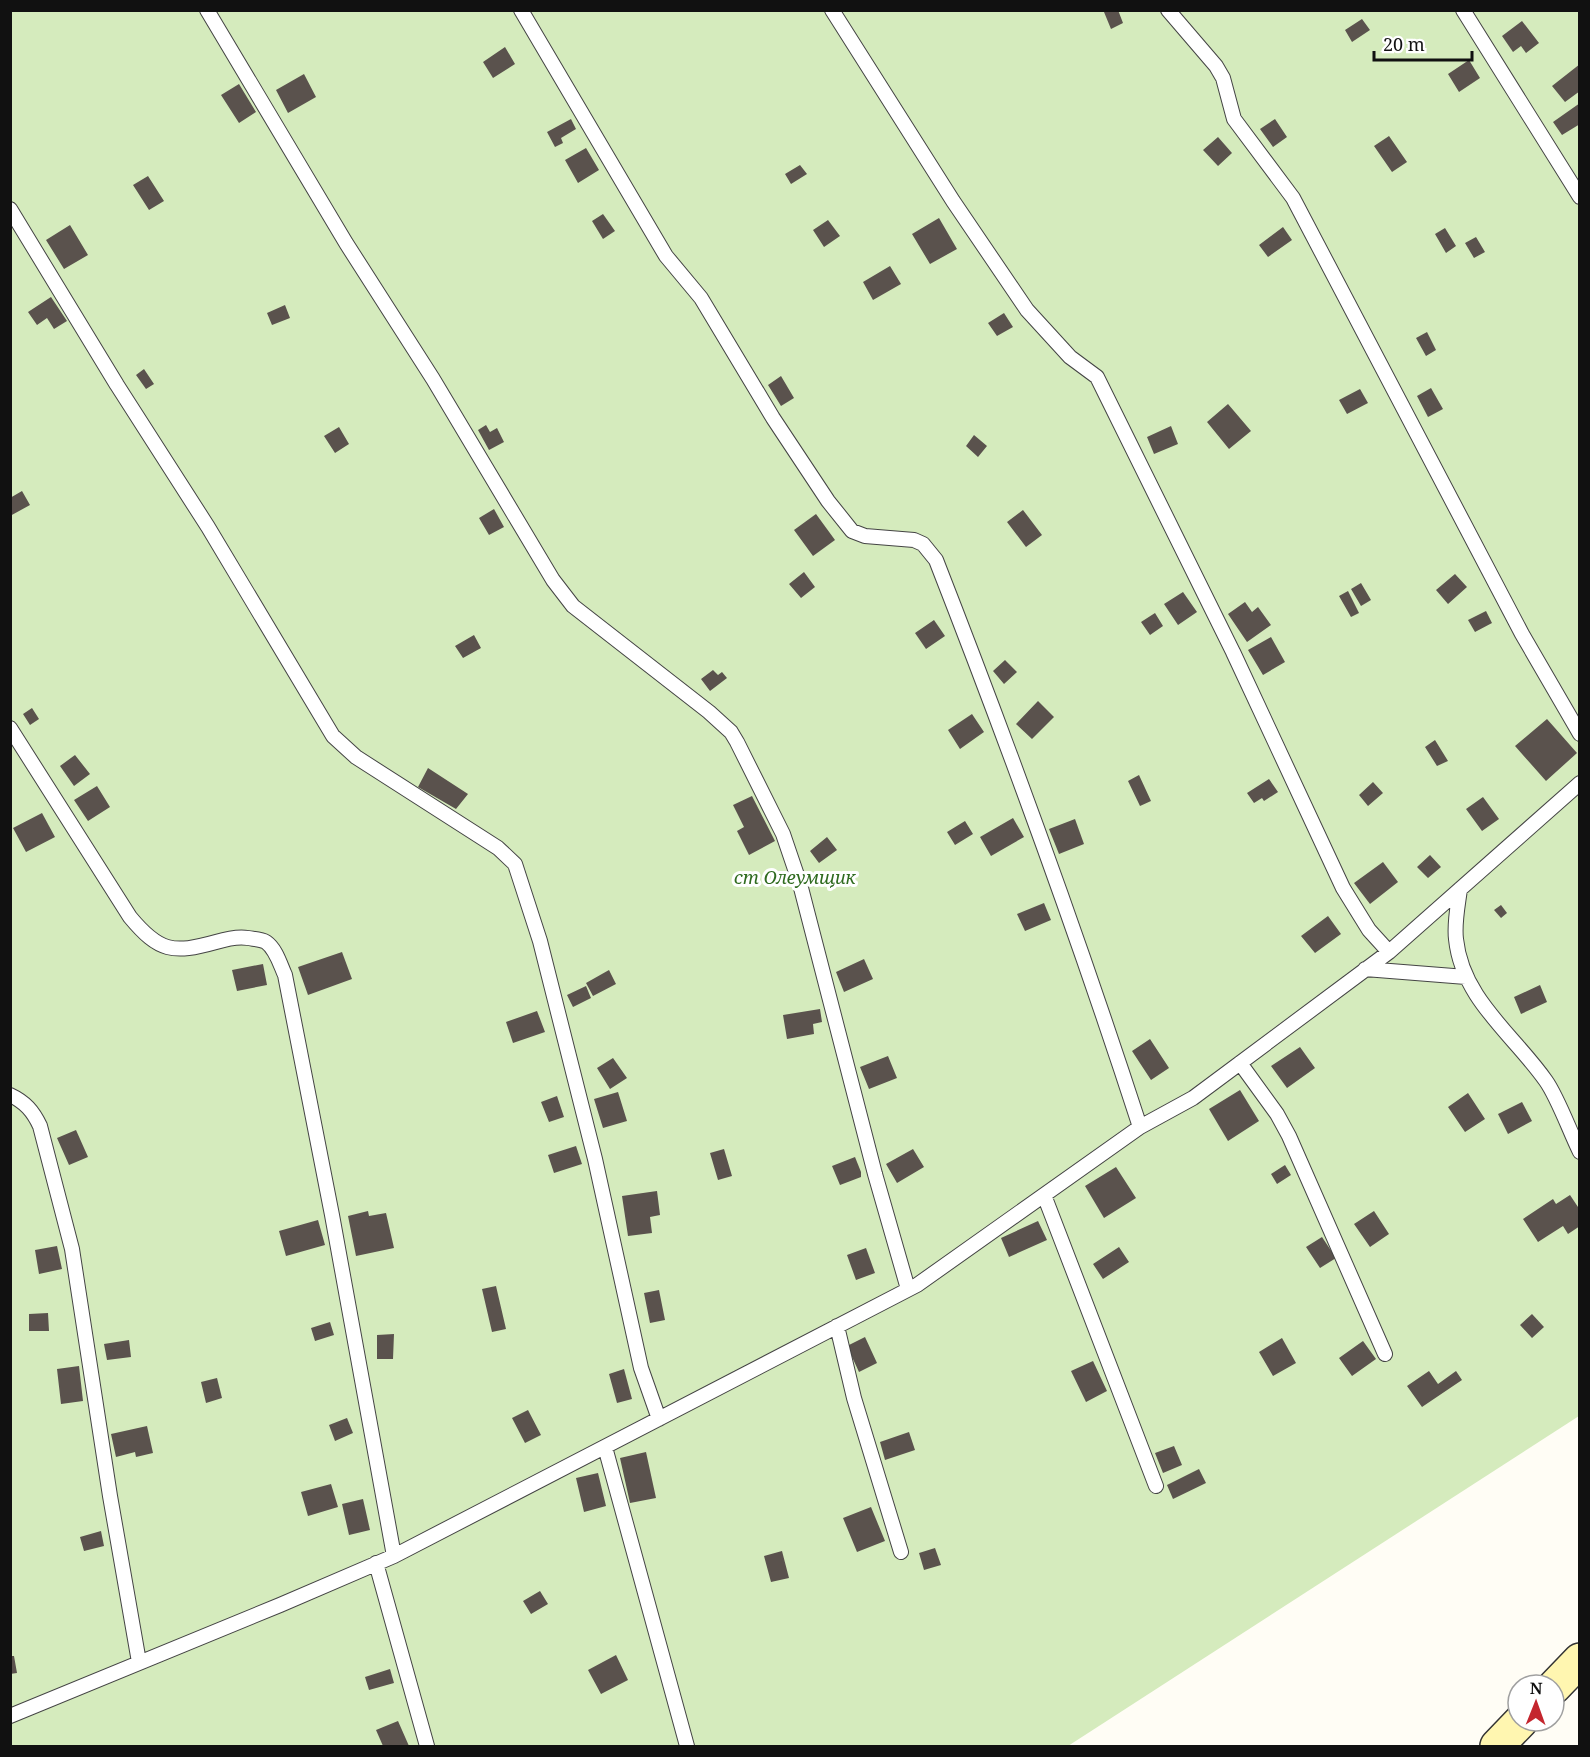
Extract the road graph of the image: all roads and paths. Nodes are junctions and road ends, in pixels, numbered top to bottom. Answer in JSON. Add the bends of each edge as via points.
{"nodes":[{"id":1,"x":207,"y":10,"type":"edge"},
{"id":2,"x":521,"y":10,"type":"edge"},
{"id":3,"x":832,"y":10,"type":"edge"},
{"id":4,"x":1168,"y":10,"type":"edge"},
{"id":5,"x":1463,"y":10,"type":"edge"},
{"id":6,"x":1580,"y":196,"type":"edge"},
{"id":7,"x":10,"y":209,"type":"edge"},
{"id":8,"x":10,"y":728,"type":"edge"},
{"id":9,"x":1580,"y":734,"type":"edge"},
{"id":10,"x":1580,"y":783,"type":"edge"},
{"id":11,"x":1460,"y":889,"type":"junction"},
{"id":12,"x":1389,"y":952,"type":"junction"},
{"id":13,"x":1365,"y":969,"type":"junction"},
{"id":14,"x":1466,"y":977,"type":"junction"},
{"id":15,"x":1240,"y":1063,"type":"junction"},
{"id":16,"x":10,"y":1095,"type":"edge"},
{"id":17,"x":1140,"y":1127,"type":"junction"},
{"id":18,"x":1580,"y":1152,"type":"edge"},
{"id":19,"x":1044,"y":1195,"type":"junction"},
{"id":20,"x":908,"y":1289,"type":"junction"},
{"id":21,"x":837,"y":1326,"type":"junction"},
{"id":22,"x":1385,"y":1354,"type":"dead end"},
{"id":23,"x":659,"y":1419,"type":"junction"},
{"id":24,"x":605,"y":1447,"type":"junction"},
{"id":25,"x":1156,"y":1486,"type":"dead end"},
{"id":26,"x":901,"y":1552,"type":"dead end"},
{"id":27,"x":394,"y":1556,"type":"junction"},
{"id":28,"x":376,"y":1563,"type":"junction"},
{"id":29,"x":1580,"y":1660,"type":"edge"},
{"id":30,"x":139,"y":1662,"type":"junction"},
{"id":31,"x":1566,"y":1675,"type":"edge"},
{"id":32,"x":10,"y":1716,"type":"edge"},
{"id":33,"x":1509,"y":1733,"type":"edge"},
{"id":34,"x":427,"y":1746,"type":"edge"},
{"id":35,"x":687,"y":1746,"type":"edge"},
{"id":36,"x":1497,"y":1746,"type":"edge"}],
"edges":[{"from":1,"to":20,"type":"lane","via":[[553,580],[573,606],[709,712],[737,742],[783,834],[800,884]]},
{"from":2,"to":17,"type":"lane","via":[[666,256],[701,298],[828,501],[852,531],[914,540],[923,544],[936,560],[1002,731]]},
{"from":3,"to":12,"type":"lane","via":[[1012,288],[1070,357],[1097,377],[1233,652],[1343,888],[1369,930]]},
{"from":4,"to":9,"type":"lane","via":[[1216,66],[1234,119],[1293,198],[1521,634]]},
{"from":5,"to":6,"type":"lane"},
{"from":7,"to":23,"type":"lane","via":[[333,736],[356,757],[498,848],[515,864],[540,941],[645,1381]]},
{"from":8,"to":27,"type":"lane","via":[[145,935],[173,949],[244,937],[266,943],[276,954],[285,975],[330,1203]]},
{"from":10,"to":11,"type":"lane"},
{"from":11,"to":12,"type":"lane"},
{"from":11,"to":14,"type":"lane","via":[[1455,937]]},
{"from":12,"to":13,"type":"lane"},
{"from":13,"to":14,"type":"lane"},
{"from":13,"to":15,"type":"lane"},
{"from":14,"to":18,"type":"lane","via":[[1479,999],[1547,1082]]},
{"from":15,"to":17,"type":"lane","via":[[1193,1098]]},
{"from":15,"to":22,"type":"lane","via":[[1289,1136]]},
{"from":16,"to":30,"type":"lane","via":[[27,1105],[40,1126],[72,1249]]},
{"from":17,"to":19,"type":"lane"},
{"from":19,"to":20,"type":"lane"},
{"from":19,"to":25,"type":"lane"},
{"from":20,"to":21,"type":"lane"},
{"from":21,"to":23,"type":"lane"},
{"from":21,"to":26,"type":"lane","via":[[854,1398]]},
{"from":23,"to":24,"type":"lane"},
{"from":24,"to":27,"type":"lane"},
{"from":24,"to":35,"type":"lane"},
{"from":27,"to":28,"type":"lane"},
{"from":28,"to":30,"type":"lane"},
{"from":28,"to":34,"type":"lane"},
{"from":29,"to":31,"type":"main road"},
{"from":30,"to":32,"type":"lane"},
{"from":33,"to":36,"type":"main road"}]}
